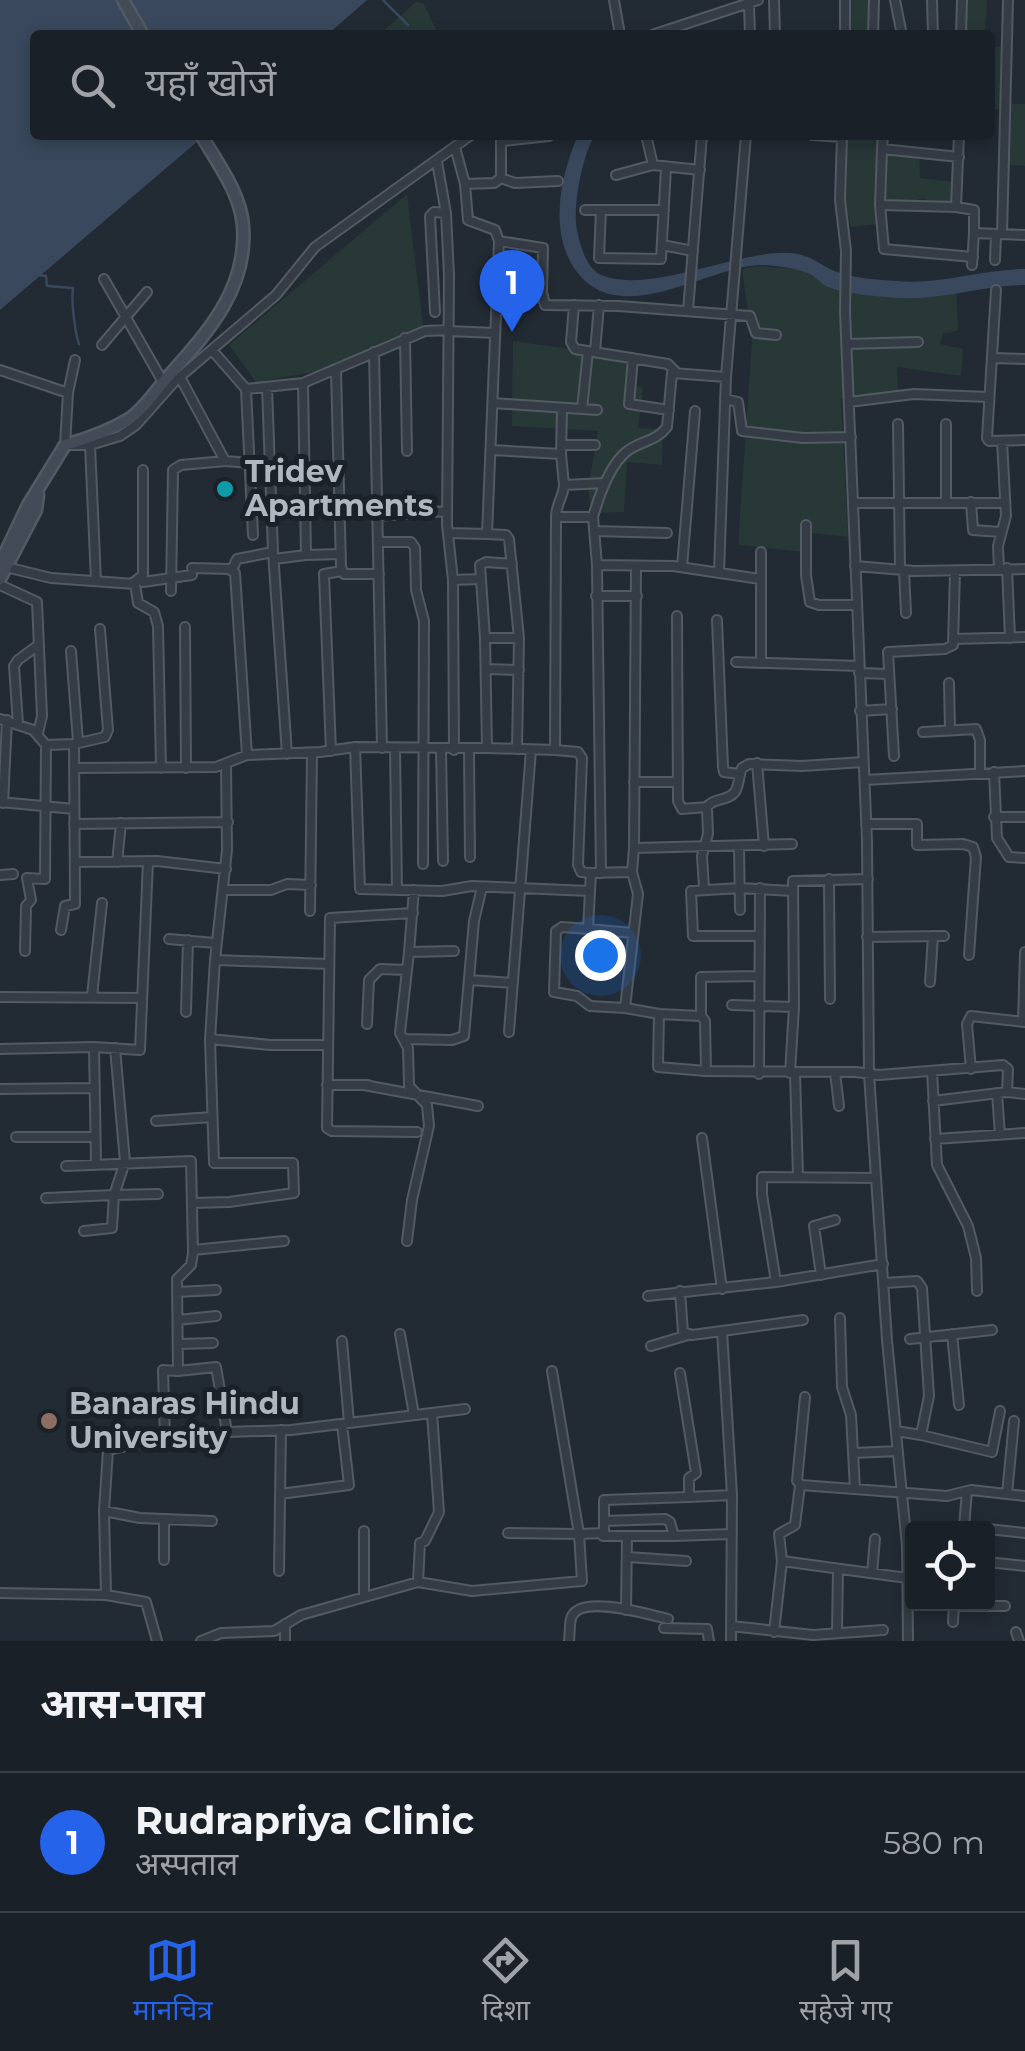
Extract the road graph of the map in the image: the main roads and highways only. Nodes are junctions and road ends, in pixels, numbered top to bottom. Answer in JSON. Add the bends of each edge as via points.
{"nodes":[{"id":1,"x":122,"y":0,"type":"edge"},
{"id":2,"x":140,"y":30,"type":"edge"},
{"id":3,"x":204,"y":140,"type":"edge"},
{"id":4,"x":3,"y":565,"type":"edge"},
{"id":5,"x":0,"y":582,"type":"edge"}],
"edges":[{"from":1,"to":2,"type":"main road"},
{"from":3,"to":4,"type":"main road","via":[[244,222],[232,295],[133,417],[65,444],[28,505]]},
{"from":4,"to":5,"type":"main road"}]}
